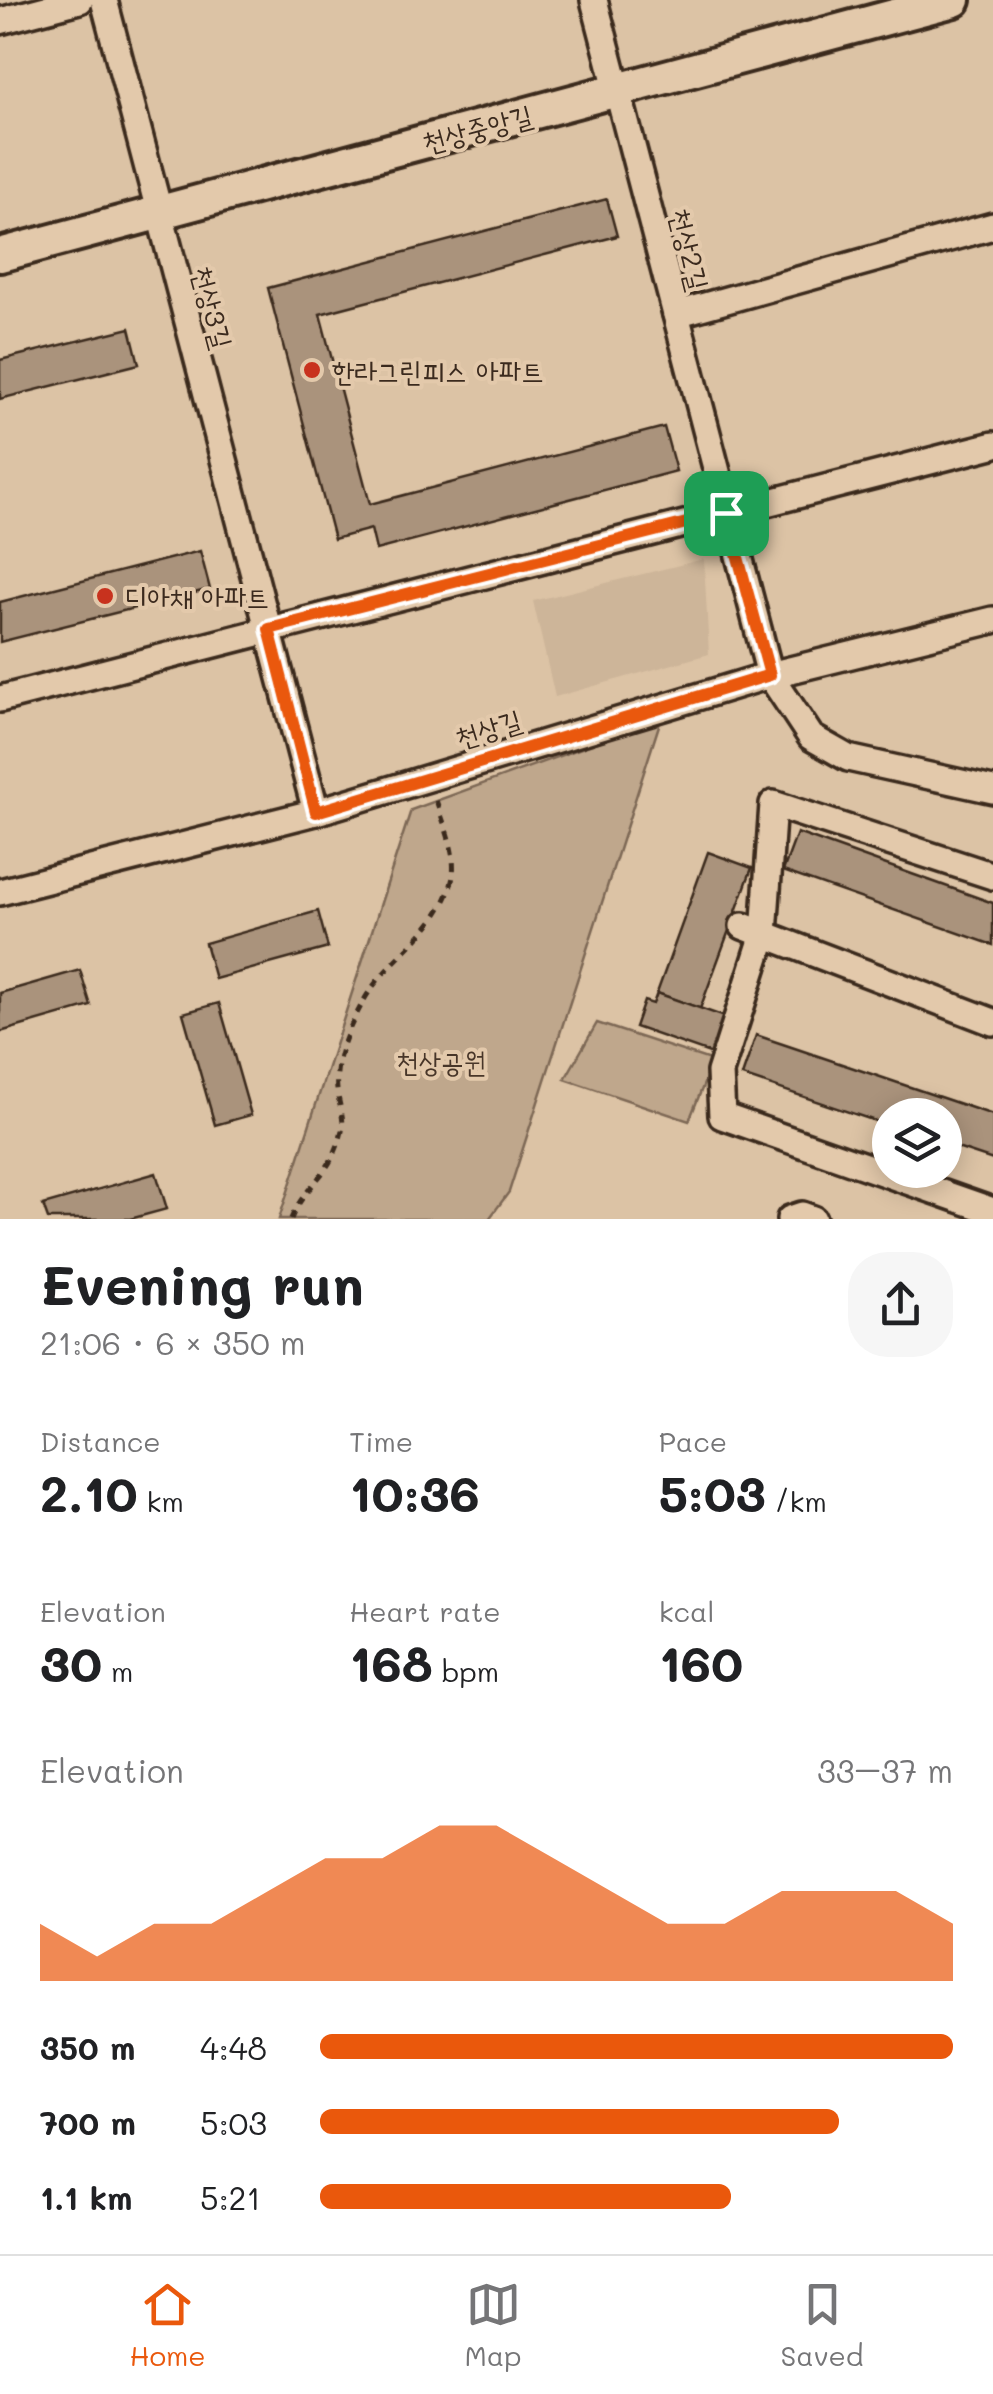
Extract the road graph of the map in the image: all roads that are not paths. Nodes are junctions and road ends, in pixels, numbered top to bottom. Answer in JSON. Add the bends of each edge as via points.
{"nodes":[{"id":1,"x":80,"y":0,"type":"edge"},
{"id":2,"x":104,"y":0,"type":"edge"},
{"id":3,"x":594,"y":0,"type":"edge"},
{"id":4,"x":954,"y":0,"type":"edge"},
{"id":5,"x":0,"y":21,"type":"edge"},
{"id":6,"x":618,"y":90,"type":"junction"},
{"id":7,"x":158,"y":214,"type":"junction"},
{"id":8,"x":993,"y":226,"type":"edge"},
{"id":9,"x":0,"y":255,"type":"edge"},
{"id":10,"x":676,"y":314,"type":"junction"},
{"id":11,"x":993,"y":445,"type":"edge"},
{"id":12,"x":726,"y":513,"type":"junction"},
{"id":13,"x":993,"y":620,"type":"edge"},
{"id":14,"x":269,"y":629,"type":"junction"},
{"id":15,"x":770,"y":675,"type":"junction"},
{"id":16,"x":0,"y":699,"type":"edge"},
{"id":17,"x":993,"y":790,"type":"edge"},
{"id":18,"x":316,"y":812,"type":"junction"},
{"id":19,"x":993,"y":876,"type":"edge"},
{"id":20,"x":0,"y":892,"type":"edge"},
{"id":21,"x":754,"y":930,"type":"junction"},
{"id":22,"x":993,"y":1022,"type":"edge"},
{"id":23,"x":993,"y":1212,"type":"edge"},
{"id":24,"x":790,"y":1219,"type":"edge"},
{"id":25,"x":813,"y":1219,"type":"edge"}],
"edges":[{"from":1,"to":5,"type":"street"},
{"from":2,"to":7,"type":"street","name":"천상3길"},
{"from":3,"to":6,"type":"street","name":"천상2길"},
{"from":4,"to":6,"type":"street","name":"천상중앙길"},
{"from":6,"to":7,"type":"street","name":"천상중앙길"},
{"from":6,"to":10,"type":"street","name":"천상2길"},
{"from":7,"to":9,"type":"street","name":"천상중앙길"},
{"from":7,"to":14,"type":"street","name":"천상3길"},
{"from":8,"to":10,"type":"street"},
{"from":10,"to":12,"type":"street","name":"천상2길"},
{"from":11,"to":12,"type":"street"},
{"from":12,"to":14,"type":"street"},
{"from":12,"to":15,"type":"street","name":"천상2길"},
{"from":13,"to":15,"type":"street","name":"천상길"},
{"from":14,"to":16,"type":"street"},
{"from":14,"to":18,"type":"street","name":"천상3길"},
{"from":15,"to":17,"type":"street","name":"천상2길","via":[[811,737],[848,758]]},
{"from":15,"to":18,"type":"street","name":"천상길"},
{"from":18,"to":20,"type":"street","name":"천상길"},
{"from":19,"to":21,"type":"street","via":[[773,804]]},
{"from":21,"to":22,"type":"street"},
{"from":21,"to":23,"type":"street","via":[[720,1072],[722,1116]]},
{"from":24,"to":25,"type":"street"}]}
